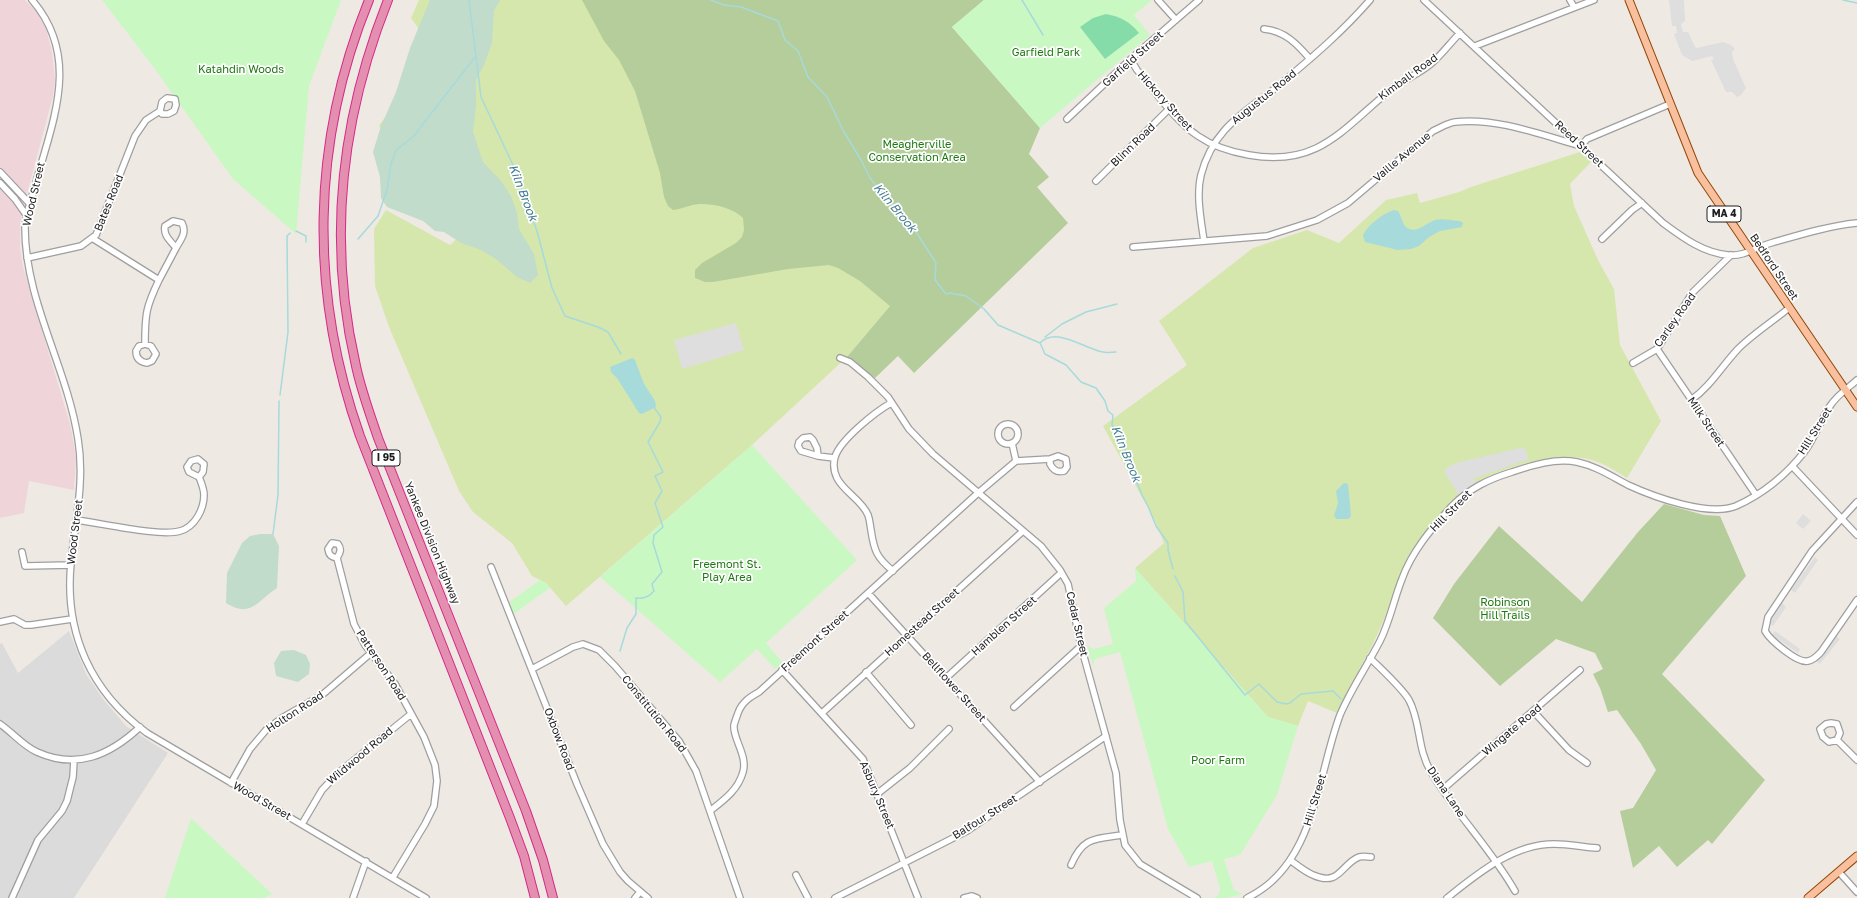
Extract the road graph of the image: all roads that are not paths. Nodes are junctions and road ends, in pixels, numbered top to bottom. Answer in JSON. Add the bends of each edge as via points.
{"nodes":[{"id":1,"x":32,"y":0,"type":"edge"},
{"id":2,"x":369,"y":0,"type":"edge"},
{"id":3,"x":388,"y":0,"type":"edge"},
{"id":4,"x":1158,"y":0,"type":"edge"},
{"id":5,"x":1200,"y":0,"type":"edge"},
{"id":6,"x":1370,"y":0,"type":"edge"},
{"id":7,"x":1424,"y":0,"type":"edge"},
{"id":8,"x":1570,"y":0,"type":"edge"},
{"id":9,"x":1594,"y":0,"type":"edge"},
{"id":10,"x":1629,"y":0,"type":"edge"},
{"id":11,"x":1574,"y":7,"type":"junction"},
{"id":12,"x":1176,"y":20,"type":"junction"},
{"id":13,"x":1264,"y":29,"type":"dead end"},
{"id":14,"x":1460,"y":34,"type":"junction"},
{"id":15,"x":1475,"y":46,"type":"junction"},
{"id":16,"x":1310,"y":59,"type":"junction"},
{"id":17,"x":1131,"y":60,"type":"junction"},
{"id":18,"x":1670,"y":104,"type":"junction"},
{"id":19,"x":1170,"y":108,"type":"junction"},
{"id":20,"x":160,"y":111,"type":"dead end"},
{"id":21,"x":1067,"y":119,"type":"dead end"},
{"id":22,"x":1561,"y":127,"type":"junction"},
{"id":23,"x":1337,"y":136,"type":"joint"},
{"id":24,"x":1556,"y":139,"type":"junction"},
{"id":25,"x":1214,"y":145,"type":"junction"},
{"id":26,"x":1581,"y":146,"type":"junction"},
{"id":27,"x":0,"y":172,"type":"edge"},
{"id":28,"x":1096,"y":181,"type":"dead end"},
{"id":29,"x":0,"y":183,"type":"edge"},
{"id":30,"x":1642,"y":203,"type":"junction"},
{"id":31,"x":30,"y":204,"type":"junction"},
{"id":32,"x":27,"y":216,"type":"junction"},
{"id":33,"x":1857,"y":223,"type":"edge"},
{"id":34,"x":92,"y":238,"type":"junction"},
{"id":35,"x":1602,"y":240,"type":"dead end"},
{"id":36,"x":1204,"y":241,"type":"junction"},
{"id":37,"x":1133,"y":246,"type":"dead end"},
{"id":38,"x":176,"y":248,"type":"junction"},
{"id":39,"x":1750,"y":252,"type":"junction"},
{"id":40,"x":1731,"y":255,"type":"junction"},
{"id":41,"x":27,"y":258,"type":"junction"},
{"id":42,"x":159,"y":280,"type":"junction"},
{"id":43,"x":1789,"y":308,"type":"junction"},
{"id":44,"x":145,"y":344,"type":"dead end"},
{"id":45,"x":1657,"y":348,"type":"junction"},
{"id":46,"x":840,"y":358,"type":"dead end"},
{"id":47,"x":1633,"y":363,"type":"dead end"},
{"id":48,"x":1857,"y":380,"type":"edge"},
{"id":49,"x":1844,"y":390,"type":"junction"},
{"id":50,"x":1691,"y":400,"type":"junction"},
{"id":51,"x":891,"y":403,"type":"junction"},
{"id":52,"x":1857,"y":407,"type":"edge"},
{"id":53,"x":1012,"y":443,"type":"dead end"},
{"id":54,"x":818,"y":456,"type":"dead end"},
{"id":55,"x":834,"y":458,"type":"junction"},
{"id":56,"x":1050,"y":459,"type":"dead end"},
{"id":57,"x":1016,"y":461,"type":"junction"},
{"id":58,"x":1792,"y":466,"type":"junction"},
{"id":59,"x":199,"y":477,"type":"dead end"},
{"id":60,"x":978,"y":493,"type":"junction"},
{"id":61,"x":1756,"y":495,"type":"junction"},
{"id":62,"x":1857,"y":502,"type":"edge"},
{"id":63,"x":1842,"y":518,"type":"junction"},
{"id":64,"x":76,"y":520,"type":"junction"},
{"id":65,"x":1023,"y":531,"type":"junction"},
{"id":66,"x":1857,"y":535,"type":"edge"},
{"id":67,"x":22,"y":552,"type":"dead end"},
{"id":68,"x":337,"y":558,"type":"dead end"},
{"id":69,"x":70,"y":565,"type":"junction"},
{"id":70,"x":491,"y":567,"type":"dead end"},
{"id":71,"x":893,"y":571,"type":"junction"},
{"id":72,"x":1061,"y":573,"type":"junction"},
{"id":73,"x":868,"y":593,"type":"junction"},
{"id":74,"x":1857,"y":600,"type":"edge"},
{"id":75,"x":72,"y":619,"type":"junction"},
{"id":76,"x":0,"y":622,"type":"edge"},
{"id":77,"x":908,"y":635,"type":"junction"},
{"id":78,"x":1081,"y":646,"type":"junction"},
{"id":79,"x":371,"y":653,"type":"junction"},
{"id":80,"x":1370,"y":658,"type":"junction"},
{"id":81,"x":532,"y":669,"type":"junction"},
{"id":82,"x":782,"y":670,"type":"junction"},
{"id":83,"x":1580,"y":670,"type":"dead end"},
{"id":84,"x":866,"y":672,"type":"junction"},
{"id":85,"x":946,"y":678,"type":"junction"},
{"id":86,"x":1014,"y":707,"type":"dead end"},
{"id":87,"x":1534,"y":712,"type":"junction"},
{"id":88,"x":411,"y":714,"type":"junction"},
{"id":89,"x":822,"y":714,"type":"junction"},
{"id":90,"x":0,"y":724,"type":"edge"},
{"id":91,"x":911,"y":725,"type":"dead end"},
{"id":92,"x":140,"y":727,"type":"junction"},
{"id":93,"x":949,"y":729,"type":"dead end"},
{"id":94,"x":1106,"y":736,"type":"junction"},
{"id":95,"x":1837,"y":740,"type":"dead end"},
{"id":96,"x":74,"y":760,"type":"junction"},
{"id":97,"x":1857,"y":760,"type":"edge"},
{"id":98,"x":1587,"y":763,"type":"dead end"},
{"id":99,"x":1040,"y":782,"type":"junction"},
{"id":100,"x":231,"y":783,"type":"junction"},
{"id":101,"x":1443,"y":789,"type":"junction"},
{"id":102,"x":877,"y":794,"type":"junction"},
{"id":103,"x":710,"y":811,"type":"junction"},
{"id":104,"x":302,"y":824,"type":"junction"},
{"id":105,"x":1122,"y":834,"type":"junction"},
{"id":106,"x":1597,"y":848,"type":"dead end"},
{"id":107,"x":1857,"y":856,"type":"edge"},
{"id":108,"x":1371,"y":857,"type":"dead end"},
{"id":109,"x":1290,"y":860,"type":"junction"},
{"id":110,"x":366,"y":861,"type":"junction"},
{"id":111,"x":904,"y":862,"type":"junction"},
{"id":112,"x":1496,"y":862,"type":"junction"},
{"id":113,"x":1071,"y":865,"type":"dead end"},
{"id":114,"x":1839,"y":872,"type":"junction"},
{"id":115,"x":796,"y":875,"type":"dead end"},
{"id":116,"x":393,"y":877,"type":"junction"},
{"id":117,"x":1515,"y":891,"type":"dead end"},
{"id":118,"x":640,"y":892,"type":"junction"},
{"id":119,"x":1857,"y":892,"type":"edge"},
{"id":120,"x":1249,"y":897,"type":"edge"},
{"id":121,"x":12,"y":898,"type":"edge"},
{"id":122,"x":353,"y":898,"type":"edge"},
{"id":123,"x":426,"y":898,"type":"edge"},
{"id":124,"x":535,"y":898,"type":"edge"},
{"id":125,"x":552,"y":898,"type":"edge"},
{"id":126,"x":635,"y":898,"type":"edge"},
{"id":127,"x":648,"y":898,"type":"edge"},
{"id":128,"x":740,"y":898,"type":"edge"},
{"id":129,"x":808,"y":898,"type":"edge"},
{"id":130,"x":835,"y":898,"type":"edge"},
{"id":131,"x":918,"y":898,"type":"edge"},
{"id":132,"x":964,"y":898,"type":"edge"},
{"id":133,"x":976,"y":898,"type":"edge"},
{"id":134,"x":1197,"y":898,"type":"edge"},
{"id":135,"x":1447,"y":898,"type":"edge"},
{"id":136,"x":1808,"y":898,"type":"edge"}],
"edges":[{"from":1,"to":31,"type":"street","name":"Wood Street","via":[[44,17],[51,34],[60,60],[60,76],[55,111]]},
{"from":2,"to":124,"type":"highway","number":"I 95","via":[[346,66],[329,151],[324,234],[325,273],[332,330],[343,386],[360,436],[510,818],[524,856]]},
{"from":3,"to":125,"type":"highway","name":"Yankee Division Highway","number":"I 95","via":[[373,38],[359,86],[343,178],[342,257],[350,337],[361,384],[377,433],[526,811]]},
{"from":4,"to":12,"type":"street"},
{"from":5,"to":12,"type":"street","name":"Garfield Street"},
{"from":6,"to":16,"type":"street","name":"Augustus Road","via":[[1337,36]]},
{"from":7,"to":14,"type":"street","name":"Reed Street"},
{"from":8,"to":11,"type":"street"},
{"from":9,"to":11,"type":"street"},
{"from":10,"to":18,"type":"main road","name":"Bedford Street","number":"MA 4"},
{"from":11,"to":15,"type":"street"},
{"from":12,"to":17,"type":"street","name":"Garfield Street"},
{"from":13,"to":16,"type":"street","via":[[1276,30],[1286,35]]},
{"from":14,"to":15,"type":"street","name":"Reed Street"},
{"from":14,"to":23,"type":"street","name":"Kimball Road","via":[[1433,63],[1393,87]]},
{"from":15,"to":22,"type":"street","name":"Reed Street"},
{"from":16,"to":25,"type":"street","name":"Augustus Road","via":[[1242,113]]},
{"from":17,"to":19,"type":"street","name":"Hickory Street"},
{"from":17,"to":21,"type":"street","name":"Garfield Street"},
{"from":18,"to":26,"type":"street","via":[[1587,139]]},
{"from":18,"to":39,"type":"main road","name":"Bedford Street","number":"MA 4","via":[[1698,173]]},
{"from":19,"to":25,"type":"street","name":"Hickory Street","via":[[1183,124]]},
{"from":19,"to":28,"type":"street","name":"Blinn Road"},
{"from":20,"to":34,"type":"street","name":"Bates Road","via":[[146,120],[135,136],[101,225]]},
{"from":22,"to":24,"type":"street"},
{"from":22,"to":26,"type":"street","name":"Reed Street"},
{"from":23,"to":25,"type":"street","name":"Hickory Street","via":[[1313,151],[1284,157],[1231,152]]},
{"from":24,"to":26,"type":"street","name":"Vaille Avenue"},
{"from":24,"to":36,"type":"street","name":"Vaille Avenue","via":[[1497,124],[1447,124],[1433,131],[1357,196],[1333,212],[1267,236]]},
{"from":25,"to":36,"type":"street","name":"Augustus Road","via":[[1200,184]]},
{"from":26,"to":30,"type":"street","name":"Reed Street"},
{"from":27,"to":31,"type":"street"},
{"from":29,"to":32,"type":"street"},
{"from":30,"to":35,"type":"street"},
{"from":30,"to":40,"type":"street","name":"Reed Street","via":[[1663,223],[1689,241],[1702,248]]},
{"from":31,"to":32,"type":"street","name":"Wood Street"},
{"from":32,"to":41,"type":"street","name":"Wood Street"},
{"from":33,"to":39,"type":"street","name":"Reed Street","via":[[1769,243]]},
{"from":34,"to":41,"type":"street","name":"Bates Road","via":[[81,246]]},
{"from":34,"to":42,"type":"street"},
{"from":36,"to":37,"type":"street","name":"Vaille Avenue"},
{"from":38,"to":38,"type":"street","via":[[165,230],[165,226],[173,221],[182,223],[184,228]]},
{"from":38,"to":42,"type":"street"},
{"from":39,"to":40,"type":"street","name":"Reed Street"},
{"from":39,"to":43,"type":"main road","name":"Bedford Street","number":"MA 4"},
{"from":40,"to":45,"type":"street","name":"Carley Road","via":[[1693,292]]},
{"from":41,"to":64,"type":"street","name":"Wood Street","via":[[34,290],[70,400],[78,438],[81,481]]},
{"from":42,"to":44,"type":"street","via":[[146,307]]},
{"from":43,"to":49,"type":"main road","name":"Bedford Street","number":"MA 4"},
{"from":43,"to":50,"type":"street","via":[[1744,344]]},
{"from":45,"to":47,"type":"street","name":"Carley Road"},
{"from":45,"to":50,"type":"street","name":"Milk Street"},
{"from":46,"to":51,"type":"street","name":"Cedar Street","via":[[850,362],[868,377]]},
{"from":48,"to":49,"type":"street","name":"Hill Street"},
{"from":49,"to":52,"type":"main road","name":"Bedford Street","number":"MA 4"},
{"from":49,"to":58,"type":"street","name":"Hill Street","via":[[1830,405],[1818,431]]},
{"from":50,"to":61,"type":"street","name":"Milk Street"},
{"from":51,"to":55,"type":"street","via":[[855,430]]},
{"from":51,"to":60,"type":"street","name":"Cedar Street","via":[[908,429]]},
{"from":53,"to":57,"type":"street"},
{"from":54,"to":55,"type":"street"},
{"from":55,"to":71,"type":"street","via":[[834,469],[838,479],[869,518],[874,549],[883,563]]},
{"from":56,"to":57,"type":"street"},
{"from":57,"to":60,"type":"street","name":"Freemont Street"},
{"from":58,"to":61,"type":"street","name":"Hill Street"},
{"from":58,"to":63,"type":"street"},
{"from":59,"to":64,"type":"street","via":[[204,494],[201,511],[192,524],[180,531],[163,532]]},
{"from":60,"to":65,"type":"street","name":"Cedar Street"},
{"from":60,"to":71,"type":"street","name":"Freemont Street"},
{"from":61,"to":80,"type":"street","name":"Hill Street","via":[[1735,507],[1706,510],[1644,491],[1597,468],[1568,461],[1529,467],[1493,478],[1462,497],[1414,552],[1402,578],[1385,629]]},
{"from":62,"to":63,"type":"street"},
{"from":63,"to":66,"type":"street"},
{"from":63,"to":74,"type":"street","via":[[1812,551],[1768,618],[1765,631],[1796,659],[1807,662],[1821,652]]},
{"from":64,"to":69,"type":"street","name":"Wood Street"},
{"from":65,"to":72,"type":"street","name":"Cedar Street","via":[[1041,546]]},
{"from":65,"to":77,"type":"street","name":"Homestead Street"},
{"from":67,"to":69,"type":"street","via":[[25,566]]},
{"from":68,"to":79,"type":"street","name":"Patterson Road","via":[[354,624]]},
{"from":69,"to":75,"type":"street","name":"Wood Street"},
{"from":70,"to":81,"type":"street","name":"Oxbow Road"},
{"from":71,"to":73,"type":"street","name":"Freemont Street"},
{"from":72,"to":78,"type":"street","name":"Cedar Street","via":[[1068,584]]},
{"from":72,"to":85,"type":"street","name":"Hamblen Street"},
{"from":73,"to":77,"type":"street","name":"Bellflower Street"},
{"from":73,"to":82,"type":"street","name":"Freemont Street"},
{"from":75,"to":76,"type":"street","via":[[31,625],[14,619]]},
{"from":75,"to":92,"type":"street","name":"Wood Street","via":[[82,653],[92,675],[116,706]]},
{"from":77,"to":84,"type":"street","name":"Homestead Street"},
{"from":77,"to":85,"type":"street","name":"Bellflower Street"},
{"from":78,"to":86,"type":"street"},
{"from":78,"to":94,"type":"street","name":"Cedar Street"},
{"from":79,"to":88,"type":"street","name":"Patterson Road","via":[[395,684]]},
{"from":79,"to":100,"type":"street","name":"Holton Road","via":[[322,695],[266,730],[250,750]]},
{"from":80,"to":101,"type":"street","name":"Diana Lane","via":[[1409,700],[1414,711],[1424,760]]},
{"from":80,"to":109,"type":"street","name":"Hill Street","via":[[1341,714],[1306,828]]},
{"from":81,"to":103,"type":"street","name":"Constitution Road","via":[[583,644],[599,650],[679,742],[696,771]]},
{"from":81,"to":118,"type":"street","name":"Oxbow Road","via":[[603,844],[620,872]]},
{"from":82,"to":89,"type":"street","name":"Asbury Street"},
{"from":82,"to":103,"type":"street","name":"Freemont Street","via":[[759,692],[748,697],[739,710],[734,726],[744,760],[744,770],[740,783]]},
{"from":83,"to":87,"type":"street","name":"Wingate Road"},
{"from":84,"to":89,"type":"street","name":"Homestead Street"},
{"from":84,"to":91,"type":"street"},
{"from":85,"to":99,"type":"street","name":"Bellflower Street"},
{"from":87,"to":98,"type":"street","via":[[1569,750]]},
{"from":87,"to":101,"type":"street","name":"Wingate Road"},
{"from":88,"to":104,"type":"street","name":"Wildwood Road","via":[[337,774],[322,790]]},
{"from":88,"to":116,"type":"street","name":"Patterson Road","via":[[435,765],[436,794],[434,806],[425,824]]},
{"from":89,"to":102,"type":"street","name":"Asbury Street","via":[[863,760]]},
{"from":90,"to":96,"type":"street","via":[[36,752]]},
{"from":92,"to":96,"type":"street","via":[[126,741],[111,750],[96,757]]},
{"from":92,"to":100,"type":"street","name":"Wood Street"},
{"from":93,"to":102,"type":"street","via":[[910,768]]},
{"from":94,"to":99,"type":"street","name":"Balfour Street"},
{"from":94,"to":105,"type":"street","name":"Cedar Street","via":[[1116,773]]},
{"from":95,"to":97,"type":"street"},
{"from":96,"to":121,"type":"street","via":[[67,801],[38,840]]},
{"from":99,"to":111,"type":"street","name":"Balfour Street","via":[[967,831]]},
{"from":100,"to":104,"type":"street","name":"Wood Street"},
{"from":101,"to":112,"type":"street","name":"Diana Lane"},
{"from":102,"to":111,"type":"street","name":"Asbury Street"},
{"from":103,"to":128,"type":"street","name":"Constitution Road"},
{"from":104,"to":110,"type":"street","name":"Wood Street"},
{"from":105,"to":113,"type":"street","via":[[1086,843],[1076,852]]},
{"from":105,"to":134,"type":"street","name":"Cedar Street","via":[[1126,847],[1138,862]]},
{"from":106,"to":112,"type":"street","via":[[1546,845]]},
{"from":107,"to":114,"type":"main road"},
{"from":108,"to":109,"type":"street","via":[[1360,857],[1337,876],[1328,878],[1312,875]]},
{"from":109,"to":120,"type":"street","name":"Hill Street","via":[[1270,882]]},
{"from":110,"to":116,"type":"street","name":"Wood Street"},
{"from":110,"to":122,"type":"street"},
{"from":111,"to":130,"type":"street","name":"Balfour Street"},
{"from":111,"to":131,"type":"street","name":"Asbury Street"},
{"from":112,"to":117,"type":"street","name":"Diana Lane"},
{"from":112,"to":135,"type":"street"},
{"from":114,"to":119,"type":"street"},
{"from":114,"to":136,"type":"main road"},
{"from":115,"to":129,"type":"street"},
{"from":116,"to":123,"type":"street","name":"Wood Street"},
{"from":118,"to":126,"type":"street"},
{"from":118,"to":127,"type":"street","name":"Oxbow Road"},
{"from":132,"to":133,"type":"street"}]}
